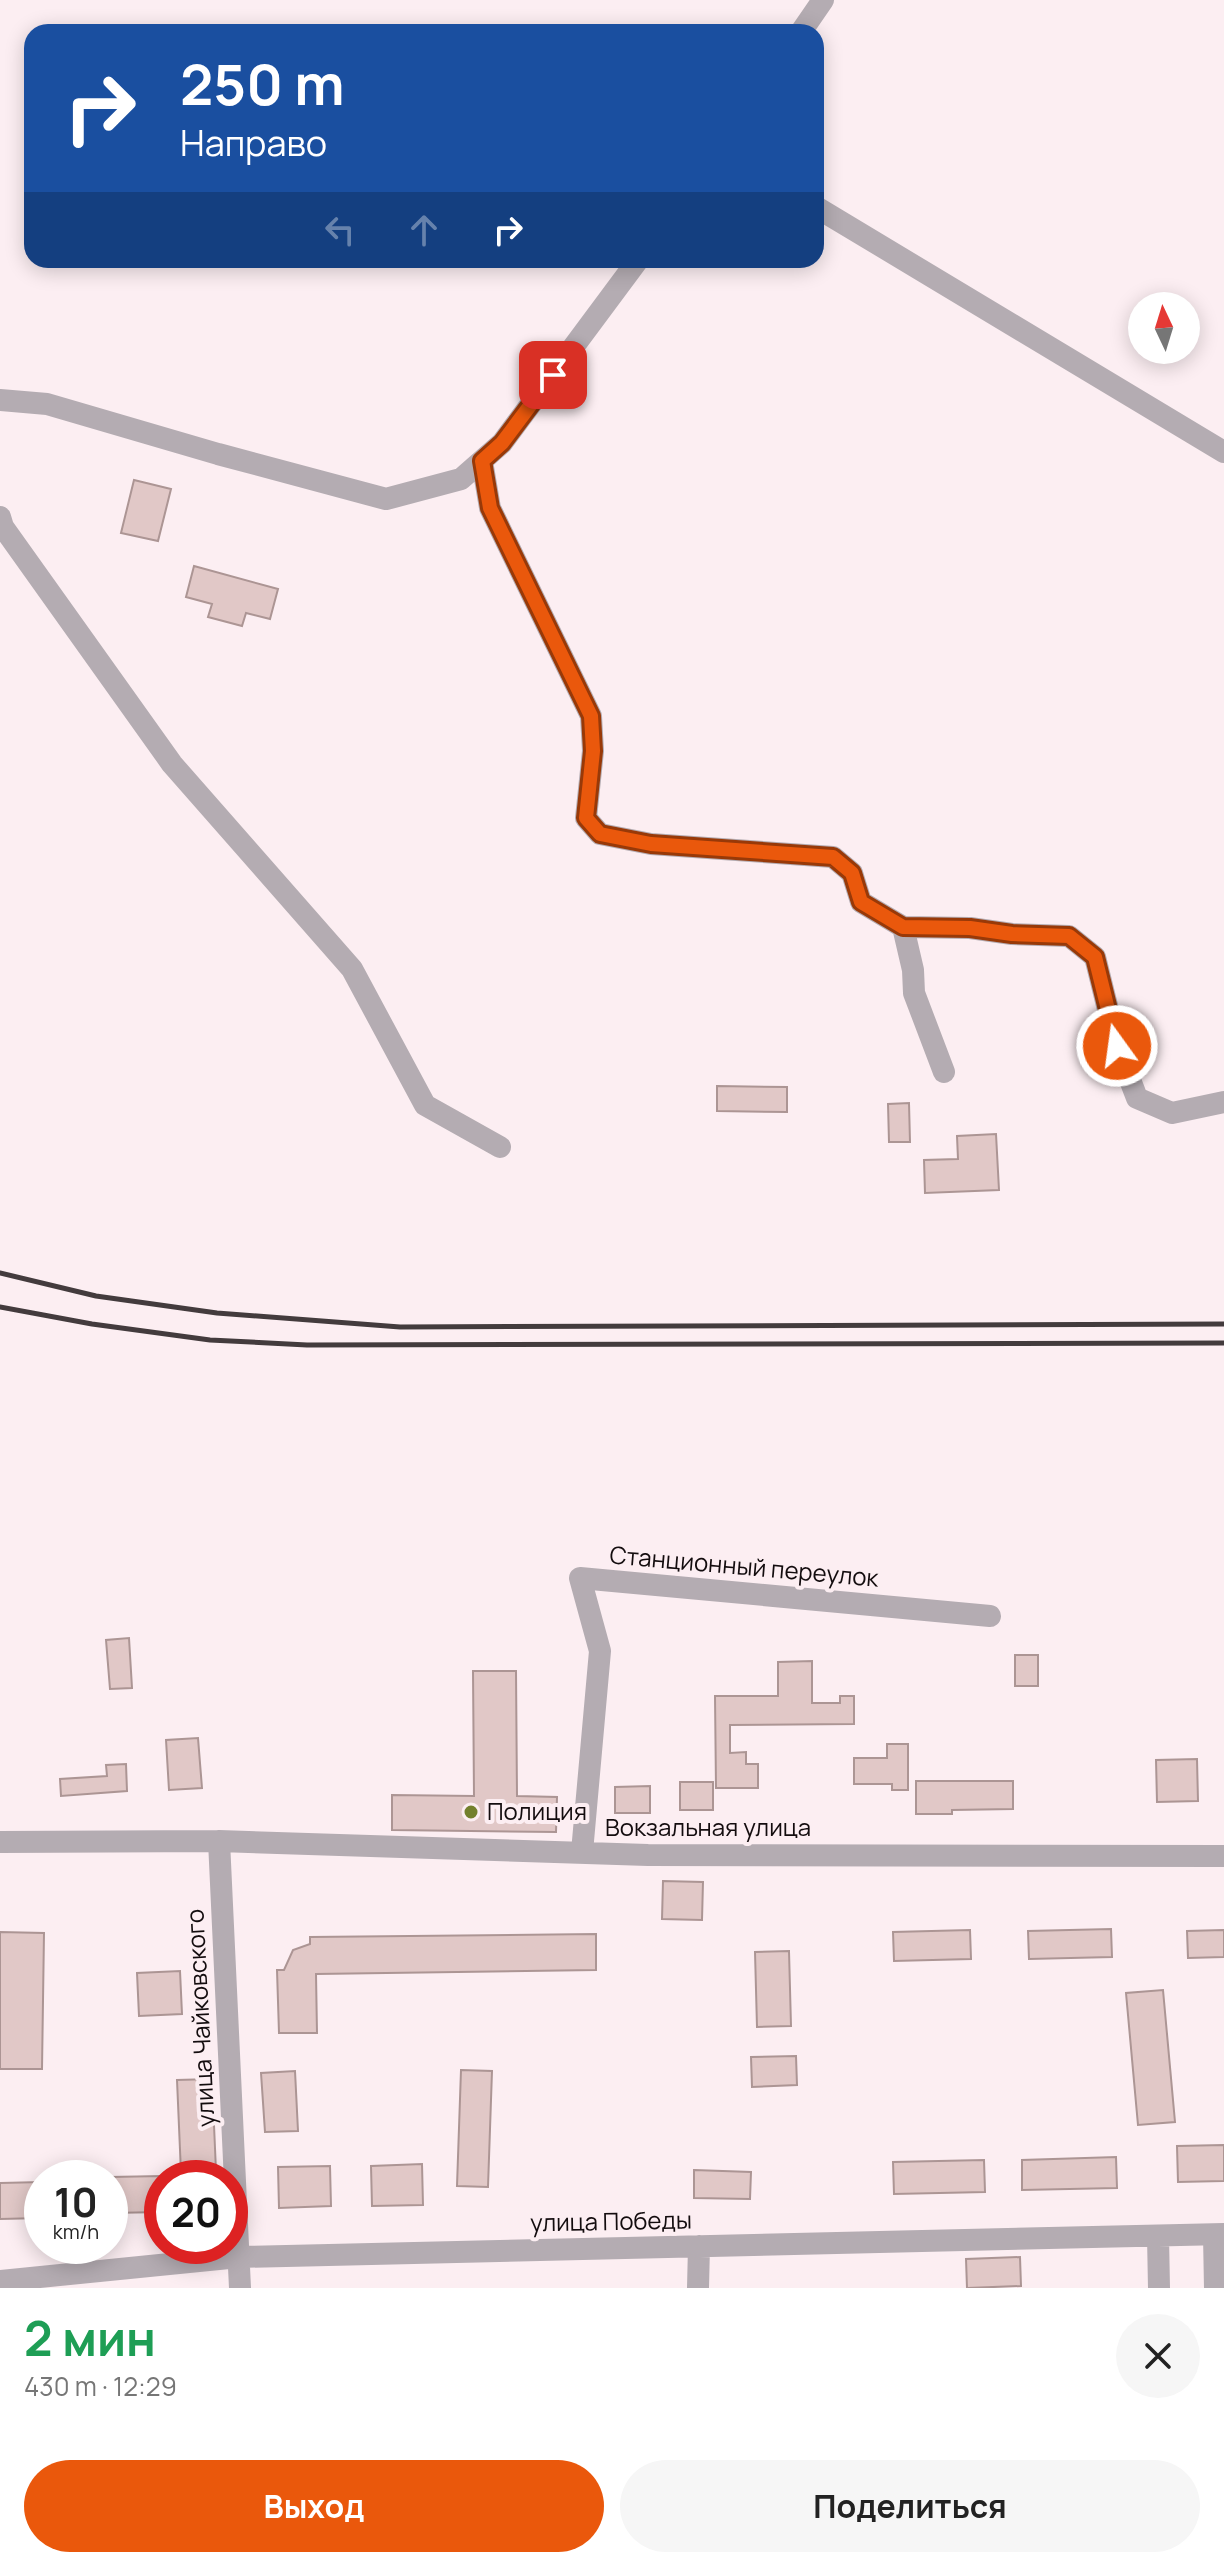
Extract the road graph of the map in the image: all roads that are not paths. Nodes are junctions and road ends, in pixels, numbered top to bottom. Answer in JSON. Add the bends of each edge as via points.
{"nodes":[{"id":1,"x":823,"y":0,"type":"edge"},
{"id":2,"x":806,"y":24,"type":"edge"},
{"id":3,"x":824,"y":212,"type":"edge"},
{"id":4,"x":632,"y":268,"type":"edge"},
{"id":5,"x":0,"y":400,"type":"edge"},
{"id":6,"x":1224,"y":452,"type":"edge"},
{"id":7,"x":482,"y":461,"type":"junction"},
{"id":8,"x":0,"y":517,"type":"edge"},
{"id":9,"x":903,"y":927,"type":"junction"},
{"id":10,"x":944,"y":1072,"type":"dead end"},
{"id":11,"x":1224,"y":1102,"type":"edge"},
{"id":12,"x":500,"y":1147,"type":"dead end"},
{"id":13,"x":990,"y":1616,"type":"dead end"},
{"id":14,"x":219,"y":1841,"type":"junction"},
{"id":15,"x":0,"y":1842,"type":"edge"},
{"id":16,"x":582,"y":1852,"type":"junction"},
{"id":17,"x":1224,"y":1856,"type":"edge"},
{"id":18,"x":234,"y":2160,"type":"edge"},
{"id":19,"x":1219,"y":2234,"type":"edge"},
{"id":20,"x":1158,"y":2236,"type":"junction"},
{"id":21,"x":699,"y":2246,"type":"junction"},
{"id":22,"x":248,"y":2257,"type":"edge"},
{"id":23,"x":169,"y":2264,"type":"edge"},
{"id":24,"x":239,"y":2264,"type":"edge"},
{"id":25,"x":0,"y":2281,"type":"edge"},
{"id":26,"x":240,"y":2288,"type":"edge"},
{"id":27,"x":698,"y":2288,"type":"edge"},
{"id":28,"x":1159,"y":2288,"type":"edge"},
{"id":29,"x":1215,"y":2288,"type":"edge"}],
"edges":[{"from":1,"to":2,"type":"street"},
{"from":3,"to":6,"type":"street"},
{"from":4,"to":7,"type":"street","via":[[502,443]]},
{"from":5,"to":7,"type":"street","via":[[47,404],[386,499],[461,479]]},
{"from":7,"to":9,"type":"street","via":[[490,508],[591,716],[586,818],[600,834],[651,844],[833,857],[852,873],[861,902]]},
{"from":8,"to":12,"type":"street","via":[[172,764],[352,969],[425,1105]]},
{"from":9,"to":10,"type":"street","via":[[914,993]]},
{"from":9,"to":11,"type":"street","via":[[1069,936],[1095,957],[1117,1046],[1137,1098],[1172,1113]]},
{"from":13,"to":16,"type":"street","name":"Станционный переулок","via":[[580,1578],[600,1651]]},
{"from":14,"to":15,"type":"street","name":"Вокзальная улица"},
{"from":14,"to":16,"type":"street","name":"Вокзальная улица"},
{"from":14,"to":18,"type":"street","name":"улица Чайковского"},
{"from":16,"to":17,"type":"street","name":"Вокзальная улица"},
{"from":19,"to":20,"type":"street","name":"улица Победы"},
{"from":19,"to":29,"type":"street"},
{"from":20,"to":21,"type":"street","name":"улица Победы"},
{"from":20,"to":28,"type":"street"},
{"from":21,"to":22,"type":"street","name":"улица Победы"},
{"from":21,"to":27,"type":"street"},
{"from":23,"to":25,"type":"street","name":"улица Победы"},
{"from":24,"to":26,"type":"street","name":"улица Чайковского"}]}
